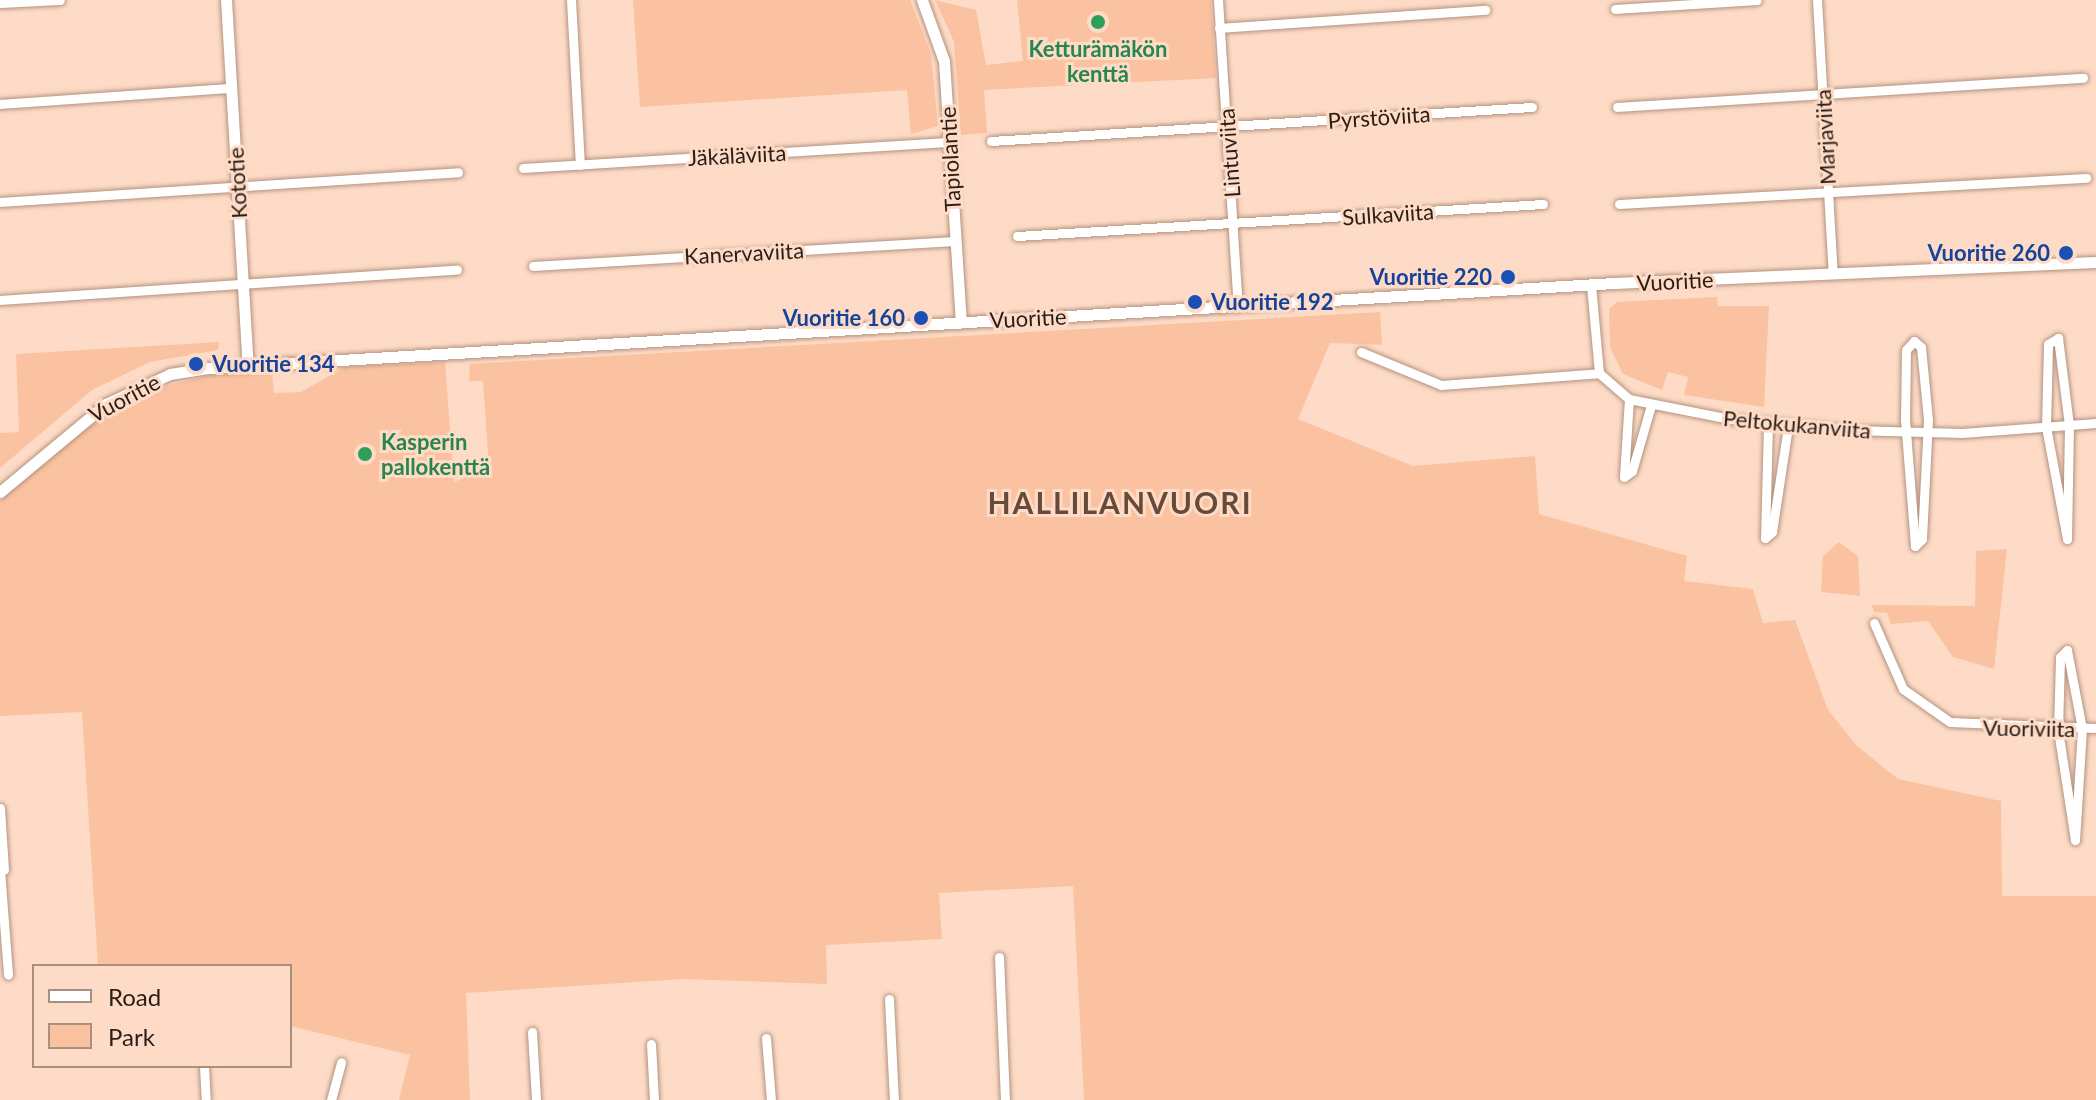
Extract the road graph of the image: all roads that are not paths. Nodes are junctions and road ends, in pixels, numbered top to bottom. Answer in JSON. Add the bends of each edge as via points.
{"nodes":[{"id":1,"x":60,"y":0,"type":"edge"},
{"id":2,"x":226,"y":0,"type":"edge"},
{"id":3,"x":571,"y":0,"type":"edge"},
{"id":4,"x":922,"y":0,"type":"edge"},
{"id":5,"x":1218,"y":0,"type":"edge"},
{"id":6,"x":1757,"y":0,"type":"edge"},
{"id":7,"x":1817,"y":0,"type":"edge"},
{"id":8,"x":0,"y":3,"type":"edge"},
{"id":9,"x":1615,"y":9,"type":"dead end"},
{"id":10,"x":1485,"y":10,"type":"dead end"},
{"id":11,"x":1219,"y":28,"type":"junction"},
{"id":12,"x":2083,"y":78,"type":"dead end"},
{"id":13,"x":231,"y":88,"type":"junction"},
{"id":14,"x":1823,"y":94,"type":"junction"},
{"id":15,"x":0,"y":104,"type":"edge"},
{"id":16,"x":1532,"y":107,"type":"dead end"},
{"id":17,"x":1617,"y":107,"type":"dead end"},
{"id":18,"x":1227,"y":127,"type":"junction"},
{"id":19,"x":991,"y":141,"type":"dead end"},
{"id":20,"x":951,"y":142,"type":"junction"},
{"id":21,"x":580,"y":165,"type":"junction"},
{"id":22,"x":523,"y":168,"type":"dead end"},
{"id":23,"x":458,"y":172,"type":"dead end"},
{"id":24,"x":2086,"y":178,"type":"dead end"},
{"id":25,"x":237,"y":187,"type":"junction"},
{"id":26,"x":1828,"y":192,"type":"junction"},
{"id":27,"x":0,"y":202,"type":"edge"},
{"id":28,"x":1543,"y":204,"type":"dead end"},
{"id":29,"x":1619,"y":204,"type":"dead end"},
{"id":30,"x":1233,"y":225,"type":"junction"},
{"id":31,"x":1017,"y":236,"type":"dead end"},
{"id":32,"x":954,"y":241,"type":"junction"},
{"id":33,"x":2096,"y":262,"type":"edge"},
{"id":34,"x":533,"y":266,"type":"dead end"},
{"id":35,"x":457,"y":270,"type":"dead end"},
{"id":36,"x":1833,"y":274,"type":"junction"},
{"id":37,"x":243,"y":284,"type":"junction"},
{"id":38,"x":1591,"y":285,"type":"junction"},
{"id":39,"x":0,"y":300,"type":"edge"},
{"id":40,"x":1238,"y":306,"type":"junction"},
{"id":41,"x":961,"y":322,"type":"junction"},
{"id":42,"x":1361,"y":352,"type":"dead end"},
{"id":43,"x":248,"y":366,"type":"junction"},
{"id":44,"x":1599,"y":373,"type":"junction"},
{"id":45,"x":1629,"y":399,"type":"junction"},
{"id":46,"x":1651,"y":405,"type":"junction"},
{"id":47,"x":2096,"y":423,"type":"edge"},
{"id":48,"x":1768,"y":424,"type":"junction"},
{"id":49,"x":2069,"y":425,"type":"junction"},
{"id":50,"x":1788,"y":426,"type":"junction"},
{"id":51,"x":2046,"y":427,"type":"junction"},
{"id":52,"x":1905,"y":432,"type":"junction"},
{"id":53,"x":1928,"y":433,"type":"junction"},
{"id":54,"x":0,"y":492,"type":"edge"},
{"id":55,"x":1874,"y":623,"type":"dead end"},
{"id":56,"x":2096,"y":728,"type":"edge"},
{"id":57,"x":2082,"y":729,"type":"junction"},
{"id":58,"x":2058,"y":730,"type":"junction"},
{"id":59,"x":0,"y":808,"type":"edge"},
{"id":60,"x":2,"y":870,"type":"edge"},
{"id":61,"x":999,"y":957,"type":"dead end"},
{"id":62,"x":8,"y":975,"type":"dead end"},
{"id":63,"x":889,"y":999,"type":"dead end"},
{"id":64,"x":532,"y":1032,"type":"dead end"},
{"id":65,"x":766,"y":1038,"type":"dead end"},
{"id":66,"x":651,"y":1044,"type":"dead end"},
{"id":67,"x":341,"y":1062,"type":"dead end"},
{"id":68,"x":204,"y":1068,"type":"edge"},
{"id":69,"x":206,"y":1100,"type":"edge"},
{"id":70,"x":331,"y":1100,"type":"edge"},
{"id":71,"x":536,"y":1100,"type":"edge"},
{"id":72,"x":654,"y":1100,"type":"edge"},
{"id":73,"x":771,"y":1100,"type":"edge"},
{"id":74,"x":894,"y":1100,"type":"edge"},
{"id":75,"x":1005,"y":1100,"type":"edge"}],
"edges":[{"from":1,"to":8,"type":"street"},
{"from":2,"to":13,"type":"street","name":"Kototie"},
{"from":3,"to":21,"type":"street"},
{"from":4,"to":20,"type":"street","name":"Tapiolantie","via":[[944,61]]},
{"from":5,"to":11,"type":"street","name":"Lintuviita"},
{"from":6,"to":9,"type":"street"},
{"from":7,"to":14,"type":"street","name":"Marjaviita"},
{"from":10,"to":11,"type":"street"},
{"from":11,"to":18,"type":"street","name":"Lintuviita"},
{"from":12,"to":14,"type":"street"},
{"from":13,"to":15,"type":"street"},
{"from":13,"to":25,"type":"street","name":"Kototie"},
{"from":14,"to":17,"type":"street"},
{"from":14,"to":26,"type":"street","name":"Marjaviita"},
{"from":16,"to":18,"type":"street","name":"Pyrstöviita"},
{"from":18,"to":19,"type":"street","name":"Pyrstöviita"},
{"from":18,"to":30,"type":"street","name":"Lintuviita"},
{"from":20,"to":21,"type":"street","name":"Jäkäläviita"},
{"from":20,"to":32,"type":"street","name":"Tapiolantie"},
{"from":21,"to":22,"type":"street","name":"Jäkäläviita"},
{"from":23,"to":25,"type":"street"},
{"from":24,"to":26,"type":"street"},
{"from":25,"to":27,"type":"street"},
{"from":25,"to":37,"type":"street","name":"Kototie"},
{"from":26,"to":29,"type":"street"},
{"from":26,"to":36,"type":"street","name":"Marjaviita"},
{"from":28,"to":30,"type":"street","name":"Sulkaviita"},
{"from":30,"to":31,"type":"street","name":"Sulkaviita"},
{"from":30,"to":40,"type":"street","name":"Lintuviita"},
{"from":32,"to":34,"type":"street","name":"Kanervaviita"},
{"from":32,"to":41,"type":"street","name":"Tapiolantie"},
{"from":33,"to":36,"type":"street","name":"Vuoritie"},
{"from":35,"to":37,"type":"street"},
{"from":36,"to":38,"type":"street","name":"Vuoritie"},
{"from":37,"to":39,"type":"street"},
{"from":37,"to":43,"type":"street","name":"Kototie"},
{"from":38,"to":40,"type":"street","name":"Vuoritie"},
{"from":38,"to":44,"type":"street"},
{"from":40,"to":41,"type":"street","name":"Vuoritie"},
{"from":41,"to":43,"type":"street","name":"Vuoritie"},
{"from":42,"to":44,"type":"street","via":[[1441,385]]},
{"from":43,"to":54,"type":"street","name":"Vuoritie","via":[[170,374],[139,385],[78,423]]},
{"from":44,"to":45,"type":"street","name":"Peltokukanviita"},
{"from":45,"to":46,"type":"street","name":"Peltokukanviita"},
{"from":45,"to":46,"type":"street","via":[[1624,477],[1632,471]]},
{"from":46,"to":48,"type":"street","name":"Peltokukanviita"},
{"from":47,"to":49,"type":"street","name":"Peltokukanviita"},
{"from":48,"to":50,"type":"street","name":"Peltokukanviita"},
{"from":48,"to":50,"type":"street","via":[[1765,538],[1772,532]]},
{"from":49,"to":51,"type":"street","name":"Peltokukanviita"},
{"from":49,"to":51,"type":"street","via":[[2058,338],[2048,344]]},
{"from":49,"to":51,"type":"street","via":[[2067,539],[2060,533]]},
{"from":50,"to":52,"type":"street","name":"Peltokukanviita"},
{"from":51,"to":53,"type":"street","name":"Peltokukanviita"},
{"from":52,"to":53,"type":"street","name":"Peltokukanviita"},
{"from":52,"to":53,"type":"street","via":[[1906,350],[1914,341],[1921,347]]},
{"from":52,"to":53,"type":"street","via":[[1915,546],[1922,539]]},
{"from":55,"to":58,"type":"street","name":"Vuoriviita","via":[[1889,667],[1926,710],[1978,729]]},
{"from":56,"to":57,"type":"street","name":"Vuoriviita"},
{"from":57,"to":58,"type":"street","name":"Vuoriviita"},
{"from":57,"to":58,"type":"street","via":[[2067,650],[2060,657]]},
{"from":57,"to":58,"type":"street","via":[[2075,840]]},
{"from":59,"to":60,"type":"street"},
{"from":60,"to":62,"type":"street"},
{"from":61,"to":75,"type":"street"},
{"from":63,"to":74,"type":"street"},
{"from":64,"to":71,"type":"street"},
{"from":65,"to":73,"type":"street"},
{"from":66,"to":72,"type":"street"},
{"from":67,"to":70,"type":"street"},
{"from":68,"to":69,"type":"street"}]}
